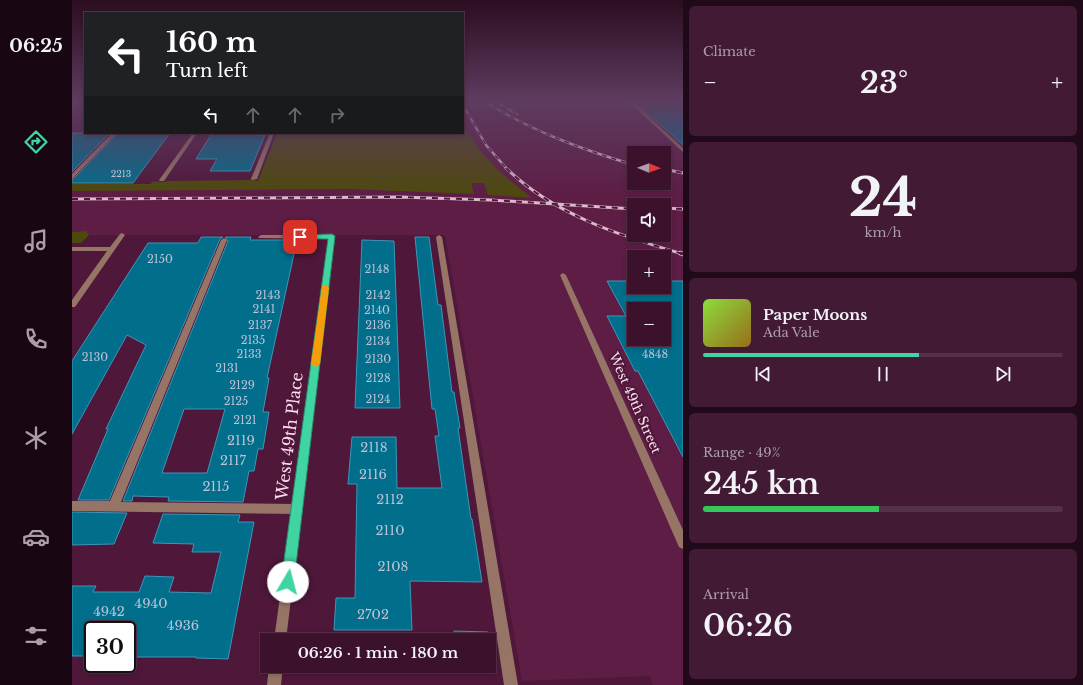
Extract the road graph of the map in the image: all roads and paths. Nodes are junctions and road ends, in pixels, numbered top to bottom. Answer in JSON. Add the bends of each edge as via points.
{"nodes":[{"id":1,"x":664,"y":133,"type":"edge"},
{"id":2,"x":114,"y":134,"type":"edge"},
{"id":3,"x":194,"y":134,"type":"edge"},
{"id":4,"x":272,"y":134,"type":"edge"},
{"id":5,"x":683,"y":151,"type":"edge"},
{"id":6,"x":72,"y":177,"type":"edge"},
{"id":7,"x":254,"y":179,"type":"dead end"},
{"id":8,"x":162,"y":180,"type":"dead end"},
{"id":9,"x":122,"y":235,"type":"dead end"},
{"id":10,"x":261,"y":237,"type":"dead end"},
{"id":11,"x":439,"y":237,"type":"dead end"},
{"id":12,"x":224,"y":240,"type":"dead end"},
{"id":13,"x":72,"y":249,"type":"edge"},
{"id":14,"x":112,"y":249,"type":"junction"},
{"id":15,"x":563,"y":275,"type":"dead end"},
{"id":16,"x":72,"y":305,"type":"edge"},
{"id":17,"x":114,"y":505,"type":"junction"},
{"id":18,"x":72,"y":506,"type":"edge"},
{"id":19,"x":297,"y":509,"type":"junction"},
{"id":20,"x":683,"y":543,"type":"edge"},
{"id":21,"x":281,"y":633,"type":"edge"},
{"id":22,"x":275,"y":673,"type":"edge"},
{"id":23,"x":274,"y":685,"type":"edge"},
{"id":24,"x":511,"y":685,"type":"edge"}],
"edges":[{"from":1,"to":5,"type":"street"},
{"from":2,"to":6,"type":"street"},
{"from":3,"to":8,"type":"street"},
{"from":4,"to":7,"type":"street"},
{"from":9,"to":14,"type":"street"},
{"from":10,"to":19,"type":"street","name":"West 49th Place","via":[[332,236]]},
{"from":11,"to":24,"type":"street"},
{"from":12,"to":17,"type":"street"},
{"from":13,"to":14,"type":"street"},
{"from":14,"to":16,"type":"street"},
{"from":15,"to":20,"type":"street","name":"West 49th Street"},
{"from":17,"to":18,"type":"street"},
{"from":17,"to":19,"type":"street"},
{"from":19,"to":21,"type":"street","name":"West 49th Place"},
{"from":22,"to":23,"type":"street"}]}
